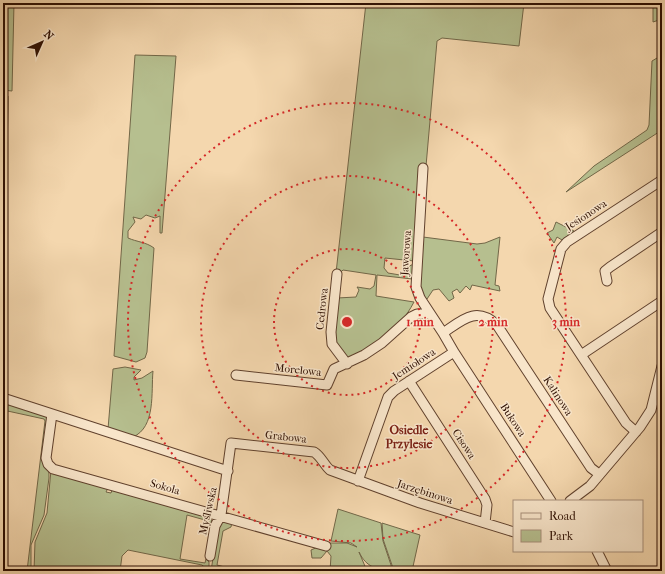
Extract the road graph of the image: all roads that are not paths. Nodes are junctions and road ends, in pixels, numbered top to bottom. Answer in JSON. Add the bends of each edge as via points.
{"nodes":[{"id":1,"x":423,"y":168,"type":"dead end"},
{"id":2,"x":662,"y":180,"type":"edge"},
{"id":3,"x":662,"y":232,"type":"edge"},
{"id":4,"x":338,"y":274,"type":"dead end"},
{"id":5,"x":607,"y":281,"type":"dead end"},
{"id":6,"x":662,"y":301,"type":"edge"},
{"id":7,"x":430,"y":314,"type":"junction"},
{"id":8,"x":442,"y":333,"type":"junction"},
{"id":9,"x":454,"y":352,"type":"junction"},
{"id":10,"x":581,"y":355,"type":"junction"},
{"id":11,"x":347,"y":364,"type":"junction"},
{"id":12,"x":662,"y":366,"type":"edge"},
{"id":13,"x":236,"y":375,"type":"dead end"},
{"id":14,"x":409,"y":381,"type":"junction"},
{"id":15,"x":659,"y":391,"type":"edge"},
{"id":16,"x":3,"y":398,"type":"edge"},
{"id":17,"x":51,"y":414,"type":"junction"},
{"id":18,"x":636,"y":432,"type":"junction"},
{"id":19,"x":231,"y":443,"type":"joint"},
{"id":20,"x":330,"y":470,"type":"joint"},
{"id":21,"x":228,"y":471,"type":"junction"},
{"id":22,"x":600,"y":474,"type":"junction"},
{"id":23,"x":358,"y":481,"type":"junction"},
{"id":24,"x":550,"y":500,"type":"edge"},
{"id":25,"x":571,"y":500,"type":"edge"},
{"id":26,"x":221,"y":515,"type":"junction"},
{"id":27,"x":485,"y":523,"type":"junction"},
{"id":28,"x":513,"y":532,"type":"edge"},
{"id":29,"x":326,"y":546,"type":"dead end"},
{"id":30,"x":598,"y":552,"type":"edge"},
{"id":31,"x":210,"y":556,"type":"dead end"},
{"id":32,"x":662,"y":568,"type":"edge"},
{"id":33,"x":607,"y":571,"type":"edge"},
{"id":34,"x":660,"y":571,"type":"edge"}],
"edges":[{"from":1,"to":7,"type":"street","name":"Jaworowa","via":[[416,283],[418,294]]},
{"from":2,"to":10,"type":"street","name":"Jesionowa","via":[[567,242],[561,249],[548,299],[550,308]]},
{"from":3,"to":5,"type":"street","via":[[610,266],[605,271]]},
{"from":4,"to":11,"type":"street","name":"Cedrowa","via":[[331,332],[332,344]]},
{"from":6,"to":10,"type":"street"},
{"from":7,"to":8,"type":"street","name":"Jaworowa"},
{"from":7,"to":11,"type":"street","via":[[411,317],[382,343]]},
{"from":8,"to":9,"type":"street","name":"Jemiołowa"},
{"from":8,"to":22,"type":"street","name":"Kalinowa","via":[[470,315],[490,318],[591,468]]},
{"from":9,"to":14,"type":"street","name":"Jemiołowa"},
{"from":9,"to":24,"type":"street","name":"Bukowa"},
{"from":10,"to":18,"type":"street","name":"Jesionowa","via":[[626,423]]},
{"from":11,"to":13,"type":"street","name":"Morelowa","via":[[334,369],[327,385]]},
{"from":12,"to":15,"type":"street"},
{"from":14,"to":23,"type":"street","name":"Jemiołowa","via":[[388,397]]},
{"from":14,"to":27,"type":"street","name":"Cisowa","via":[[485,499]]},
{"from":15,"to":18,"type":"street","via":[[651,410]]},
{"from":16,"to":17,"type":"street"},
{"from":17,"to":21,"type":"street"},
{"from":17,"to":26,"type":"street","name":"Sokola","via":[[46,454],[51,468]]},
{"from":18,"to":22,"type":"street"},
{"from":19,"to":20,"type":"street","name":"Grabowa","via":[[314,452]]},
{"from":19,"to":21,"type":"street","name":"Myśliwska"},
{"from":20,"to":23,"type":"street","name":"Jarzębinowa"},
{"from":21,"to":26,"type":"street","name":"Myśliwska"},
{"from":22,"to":25,"type":"street","via":[[590,486]]},
{"from":23,"to":27,"type":"street","name":"Jarzębinowa"},
{"from":26,"to":29,"type":"street","name":"Sokola"},
{"from":26,"to":31,"type":"street","name":"Myśliwska"},
{"from":27,"to":28,"type":"street","name":"Jarzębinowa"},
{"from":30,"to":33,"type":"street"},
{"from":32,"to":34,"type":"street"}]}
